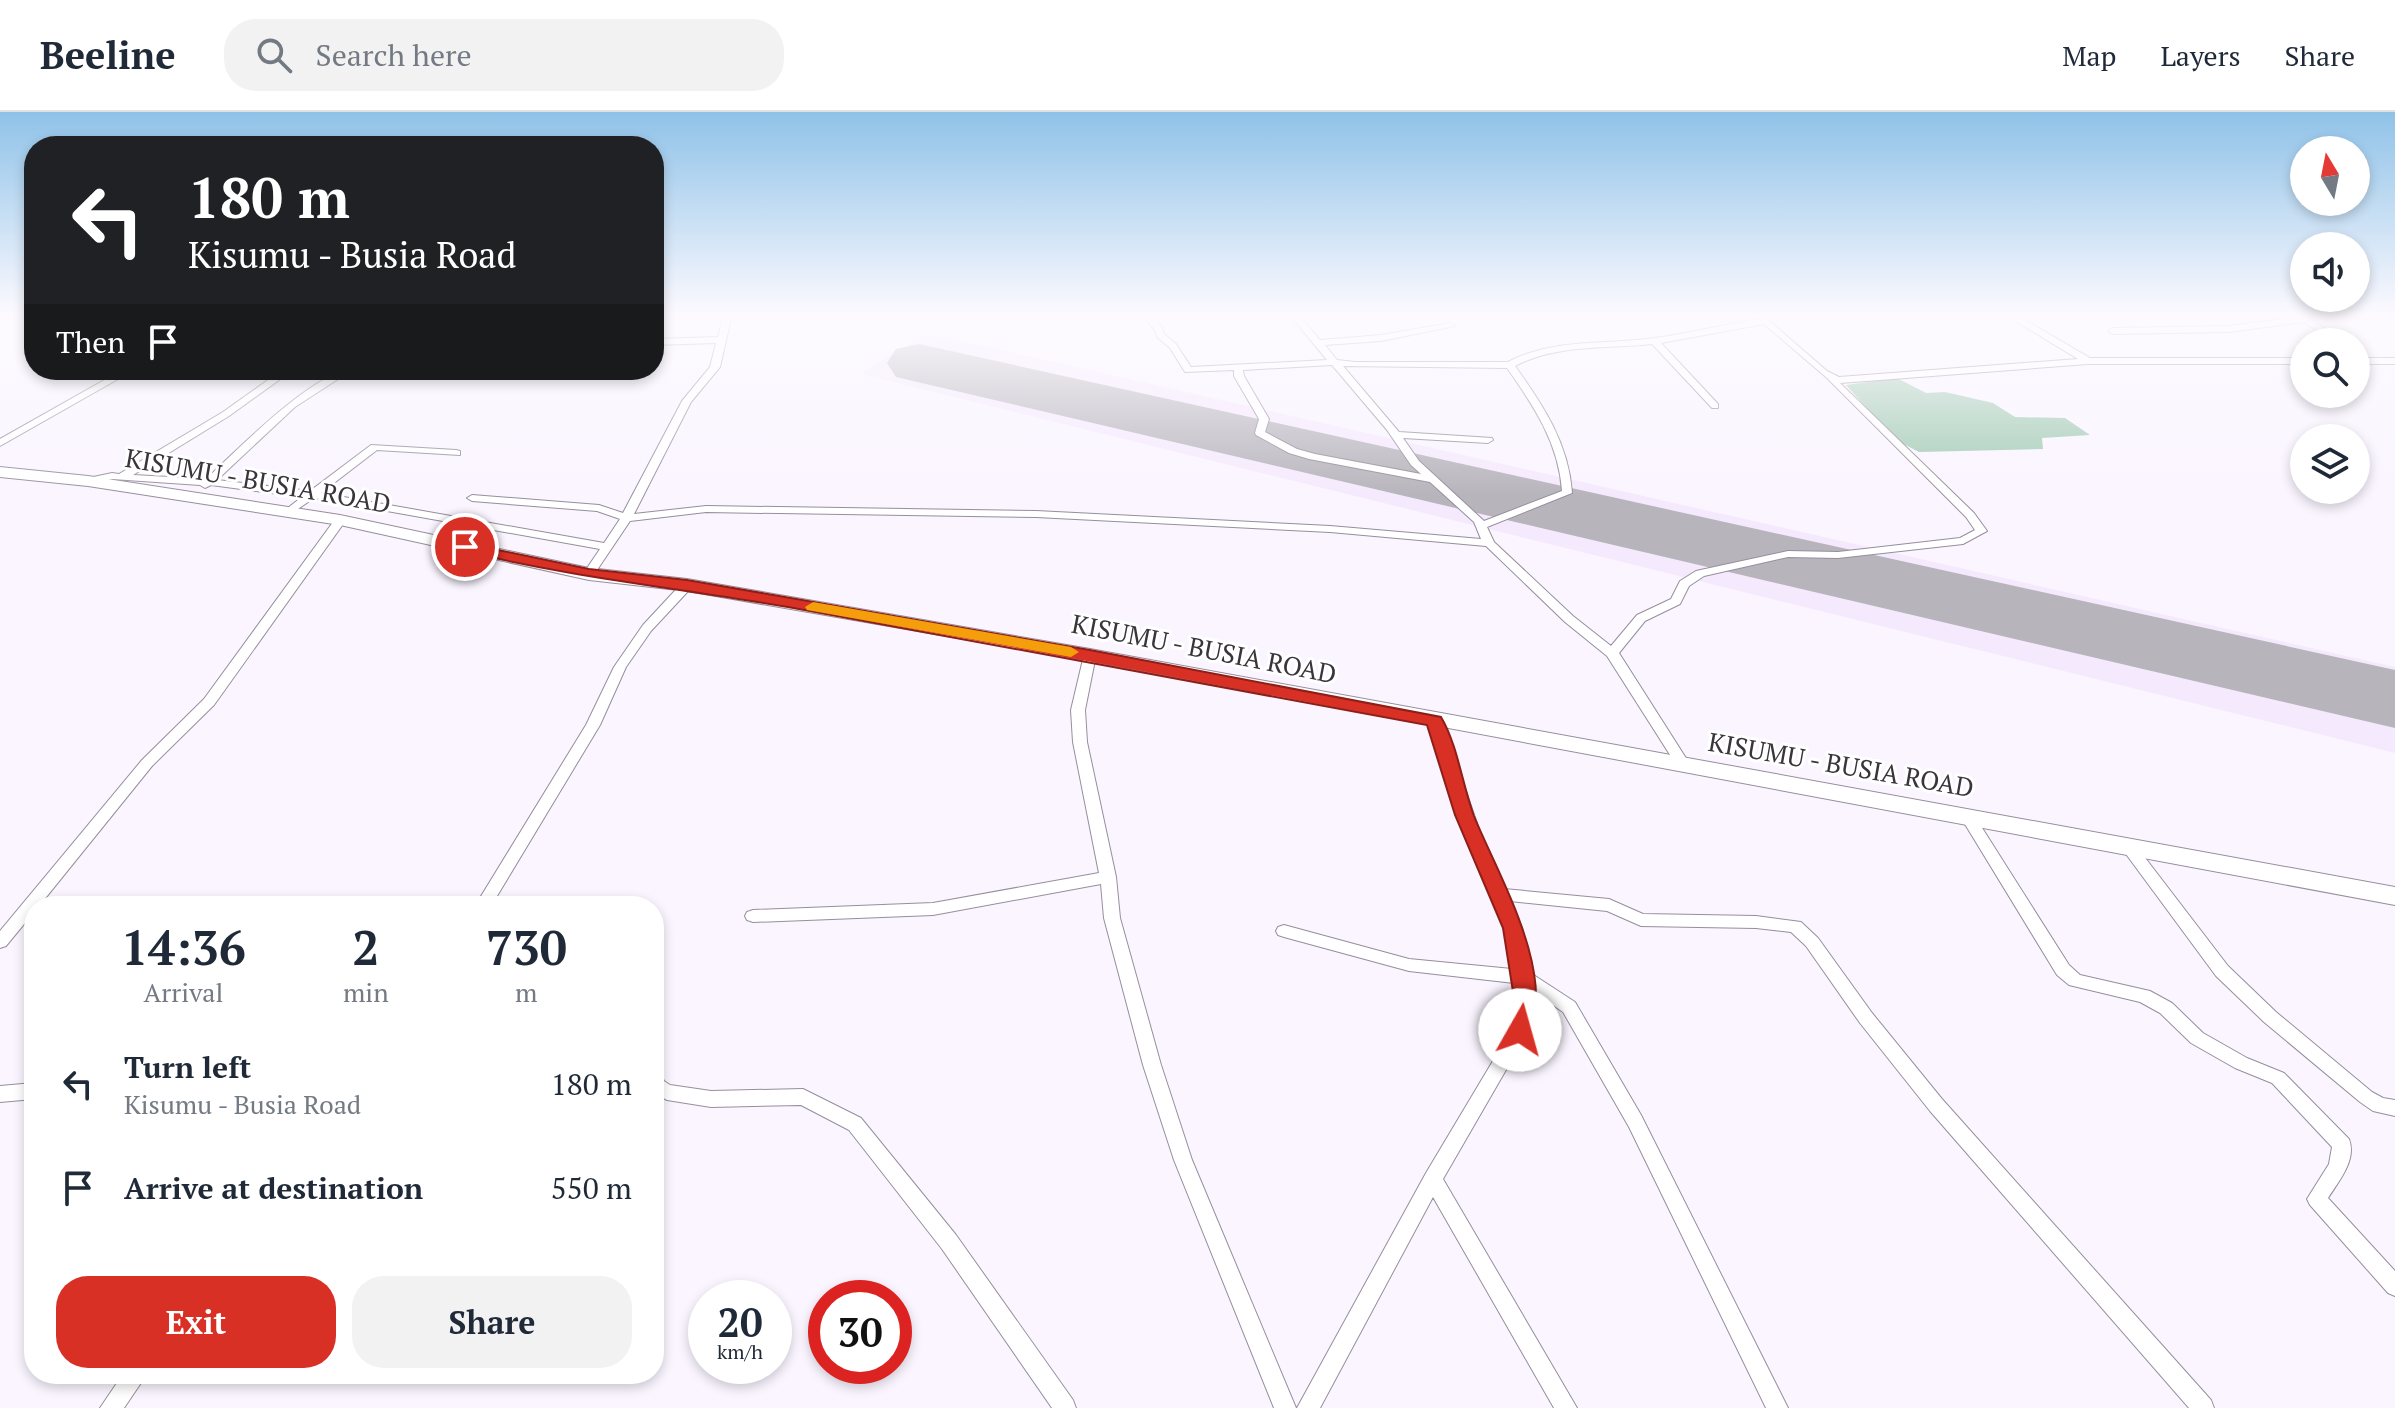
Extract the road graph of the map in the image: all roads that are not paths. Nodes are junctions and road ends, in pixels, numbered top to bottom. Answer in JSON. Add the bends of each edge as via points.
{"nodes":[{"id":1,"x":709,"y":374,"type":"edge"},
{"id":2,"x":1239,"y":374,"type":"edge"},
{"id":3,"x":1344,"y":374,"type":"edge"},
{"id":4,"x":1517,"y":374,"type":"edge"},
{"id":5,"x":1685,"y":374,"type":"edge"},
{"id":6,"x":1826,"y":374,"type":"edge"},
{"id":7,"x":1894,"y":374,"type":"edge"},
{"id":8,"x":1830,"y":378,"type":"junction"},
{"id":9,"x":111,"y":380,"type":"edge"},
{"id":10,"x":274,"y":380,"type":"edge"},
{"id":11,"x":331,"y":380,"type":"edge"},
{"id":12,"x":1715,"y":406,"type":"dead end"},
{"id":13,"x":1396,"y":435,"type":"junction"},
{"id":14,"x":1488,"y":440,"type":"dead end"},
{"id":15,"x":0,"y":443,"type":"edge"},
{"id":16,"x":456,"y":453,"type":"dead end"},
{"id":17,"x":2,"y":474,"type":"edge"},
{"id":18,"x":121,"y":478,"type":"junction"},
{"id":19,"x":1434,"y":480,"type":"junction"},
{"id":20,"x":88,"y":481,"type":"junction"},
{"id":21,"x":210,"y":482,"type":"junction"},
{"id":22,"x":313,"y":495,"type":"junction"},
{"id":23,"x":188,"y":496,"type":"junction"},
{"id":24,"x":472,"y":498,"type":"dead end"},
{"id":25,"x":289,"y":512,"type":"junction"},
{"id":26,"x":626,"y":518,"type":"junction"},
{"id":27,"x":340,"y":520,"type":"junction"},
{"id":28,"x":1480,"y":526,"type":"junction"},
{"id":29,"x":1489,"y":543,"type":"junction"},
{"id":30,"x":607,"y":547,"type":"junction"},
{"id":31,"x":589,"y":574,"type":"junction"},
{"id":32,"x":687,"y":585,"type":"junction"},
{"id":33,"x":1612,"y":653,"type":"junction"},
{"id":34,"x":1090,"y":655,"type":"junction"},
{"id":35,"x":1435,"y":721,"type":"junction"},
{"id":36,"x":1684,"y":766,"type":"junction"},
{"id":37,"x":1967,"y":816,"type":"junction"},
{"id":38,"x":2128,"y":846,"type":"junction"},
{"id":39,"x":1108,"y":877,"type":"junction"},
{"id":40,"x":1498,"y":894,"type":"junction"},
{"id":41,"x":38,"y":896,"type":"edge"},
{"id":42,"x":489,"y":896,"type":"edge"},
{"id":43,"x":2395,"y":896,"type":"edge"},
{"id":44,"x":24,"y":913,"type":"edge"},
{"id":45,"x":753,"y":916,"type":"dead end"},
{"id":46,"x":1284,"y":931,"type":"dead end"},
{"id":47,"x":0,"y":942,"type":"edge"},
{"id":48,"x":1524,"y":977,"type":"junction"},
{"id":49,"x":664,"y":1090,"type":"edge"},
{"id":50,"x":24,"y":1092,"type":"edge"},
{"id":51,"x":0,"y":1094,"type":"edge"},
{"id":52,"x":2395,"y":1108,"type":"edge"},
{"id":53,"x":1433,"y":1179,"type":"junction"},
{"id":54,"x":2395,"y":1286,"type":"edge"},
{"id":55,"x":129,"y":1384,"type":"edge"},
{"id":56,"x":111,"y":1408,"type":"edge"},
{"id":57,"x":1065,"y":1408,"type":"edge"},
{"id":58,"x":1285,"y":1408,"type":"edge"},
{"id":59,"x":1308,"y":1408,"type":"edge"},
{"id":60,"x":1566,"y":1408,"type":"edge"},
{"id":61,"x":1777,"y":1408,"type":"edge"},
{"id":62,"x":2203,"y":1408,"type":"edge"}],
"edges":[{"from":1,"to":26,"type":"street","via":[[687,401]]},
{"from":2,"to":19,"type":"street","via":[[1264,419],[1260,433],[1293,451]]},
{"from":3,"to":13,"type":"street"},
{"from":4,"to":28,"type":"street","via":[[1558,444],[1568,476],[1567,493]]},
{"from":5,"to":12,"type":"street"},
{"from":6,"to":8,"type":"street"},
{"from":7,"to":8,"type":"street"},
{"from":8,"to":33,"type":"street","via":[[1981,531],[1963,541],[1838,555],[1788,554],[1700,573],[1684,584],[1676,601],[1641,618]]},
{"from":9,"to":15,"type":"street"},
{"from":10,"to":18,"type":"street"},
{"from":11,"to":21,"type":"street","via":[[292,405]]},
{"from":13,"to":14,"type":"street"},
{"from":13,"to":19,"type":"street"},
{"from":16,"to":22,"type":"street","via":[[375,447]]},
{"from":17,"to":20,"type":"highway","name":"KISUMU - BUSIA ROAD"},
{"from":18,"to":20,"type":"street"},
{"from":18,"to":21,"type":"street"},
{"from":19,"to":28,"type":"street"},
{"from":20,"to":23,"type":"highway","name":"KISUMU - BUSIA ROAD"},
{"from":21,"to":22,"type":"street"},
{"from":21,"to":23,"type":"street"},
{"from":22,"to":25,"type":"street"},
{"from":22,"to":30,"type":"street"},
{"from":23,"to":25,"type":"highway","name":"KISUMU - BUSIA ROAD"},
{"from":24,"to":26,"type":"street","via":[[599,508]]},
{"from":25,"to":27,"type":"highway","name":"KISUMU - BUSIA ROAD"},
{"from":26,"to":29,"type":"street","via":[[706,509],[1036,514]]},
{"from":26,"to":30,"type":"street"},
{"from":27,"to":31,"type":"highway","name":"KISUMU - BUSIA ROAD"},
{"from":27,"to":41,"type":"street","via":[[209,702],[147,763]]},
{"from":28,"to":29,"type":"street"},
{"from":29,"to":33,"type":"street"},
{"from":30,"to":31,"type":"street"},
{"from":31,"to":32,"type":"highway","name":"KISUMU - BUSIA ROAD"},
{"from":32,"to":34,"type":"highway","name":"KISUMU - BUSIA ROAD"},
{"from":32,"to":42,"type":"street","via":[[620,667],[593,725]]},
{"from":33,"to":36,"type":"street"},
{"from":34,"to":35,"type":"highway","name":"KISUMU - BUSIA ROAD"},
{"from":34,"to":39,"type":"street","via":[[1078,710],[1080,742]]},
{"from":35,"to":36,"type":"highway","name":"KISUMU - BUSIA ROAD"},
{"from":35,"to":40,"type":"street"},
{"from":36,"to":37,"type":"highway","name":"KISUMU - BUSIA ROAD"},
{"from":37,"to":38,"type":"highway","name":"KISUMU - BUSIA ROAD"},
{"from":37,"to":54,"type":"street","via":[[2063,970],[2075,980],[2144,996],[2166,1008],[2197,1038],[2278,1078],[2342,1145],[2338,1166],[2317,1199]]},
{"from":38,"to":43,"type":"highway","name":"KISUMU - BUSIA ROAD"},
{"from":38,"to":52,"type":"street","via":[[2222,971],[2366,1097]]},
{"from":39,"to":45,"type":"street","via":[[933,909]]},
{"from":39,"to":58,"type":"street","via":[[1112,918],[1183,1160]]},
{"from":40,"to":48,"type":"street","via":[[1514,928]]},
{"from":40,"to":62,"type":"street","via":[[1609,905],[1641,920],[1795,926],[1936,1105]]},
{"from":44,"to":47,"type":"street"},
{"from":46,"to":48,"type":"street","via":[[1409,965]]},
{"from":48,"to":53,"type":"street","via":[[1520,1030]]},
{"from":48,"to":61,"type":"street","via":[[1569,1007],[1635,1121]]},
{"from":49,"to":57,"type":"street","via":[[711,1099],[803,1097],[855,1124],[949,1242]]},
{"from":50,"to":51,"type":"street"},
{"from":53,"to":59,"type":"street"},
{"from":53,"to":60,"type":"street"},
{"from":55,"to":56,"type":"street"}]}
